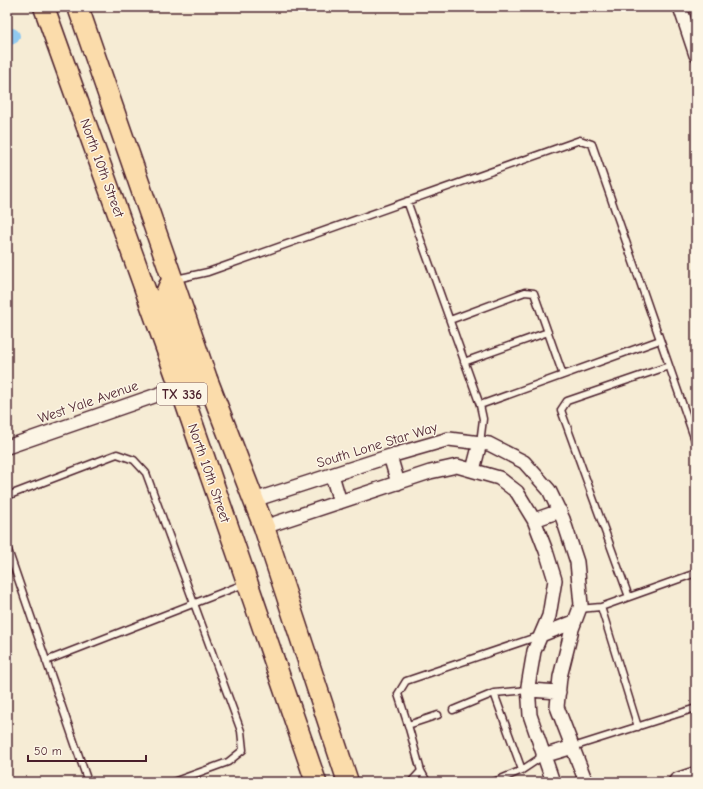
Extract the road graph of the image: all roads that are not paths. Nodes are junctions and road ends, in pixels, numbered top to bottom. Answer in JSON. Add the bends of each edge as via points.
{"nodes":[{"id":1,"x":44,"y":7,"type":"edge"},
{"id":2,"x":78,"y":7,"type":"edge"},
{"id":3,"x":680,"y":7,"type":"edge"},
{"id":4,"x":696,"y":55,"type":"edge"},
{"id":5,"x":407,"y":201,"type":"junction"},
{"id":6,"x":172,"y":280,"type":"junction"},
{"id":7,"x":450,"y":320,"type":"junction"},
{"id":8,"x":548,"y":332,"type":"junction"},
{"id":9,"x":660,"y":340,"type":"junction"},
{"id":10,"x":464,"y":362,"type":"junction"},
{"id":11,"x":669,"y":366,"type":"junction"},
{"id":12,"x":563,"y":375,"type":"junction"},
{"id":13,"x":180,"y":387,"type":"junction"},
{"id":14,"x":480,"y":404,"type":"junction"},
{"id":15,"x":480,"y":443,"type":"junction"},
{"id":16,"x":696,"y":443,"type":"edge"},
{"id":17,"x":7,"y":447,"type":"edge"},
{"id":18,"x":390,"y":456,"type":"junction"},
{"id":19,"x":473,"y":470,"type":"junction"},
{"id":20,"x":332,"y":475,"type":"junction"},
{"id":21,"x":398,"y":483,"type":"junction"},
{"id":22,"x":7,"y":496,"type":"edge"},
{"id":23,"x":254,"y":500,"type":"junction"},
{"id":24,"x":340,"y":502,"type":"junction"},
{"id":25,"x":560,"y":511,"type":"junction"},
{"id":26,"x":534,"y":520,"type":"junction"},
{"id":27,"x":264,"y":527,"type":"junction"},
{"id":28,"x":7,"y":547,"type":"edge"},
{"id":29,"x":696,"y":573,"type":"edge"},
{"id":30,"x":247,"y":583,"type":"junction"},
{"id":31,"x":629,"y":597,"type":"junction"},
{"id":32,"x":195,"y":604,"type":"junction"},
{"id":33,"x":601,"y":607,"type":"junction"},
{"id":34,"x":579,"y":609,"type":"junction"},
{"id":35,"x":574,"y":622,"type":"junction"},
{"id":36,"x":541,"y":635,"type":"junction"},
{"id":37,"x":46,"y":662,"type":"junction"},
{"id":38,"x":528,"y":690,"type":"junction"},
{"id":39,"x":558,"y":692,"type":"junction"},
{"id":40,"x":494,"y":694,"type":"junction"},
{"id":41,"x":696,"y":708,"type":"edge"},
{"id":42,"x":453,"y":710,"type":"dead end"},
{"id":43,"x":438,"y":715,"type":"dead end"},
{"id":44,"x":408,"y":725,"type":"junction"},
{"id":45,"x":638,"y":727,"type":"junction"},
{"id":46,"x":573,"y":747,"type":"junction"},
{"id":47,"x":543,"y":756,"type":"junction"},
{"id":48,"x":522,"y":770,"type":"junction"},
{"id":49,"x":420,"y":771,"type":"junction"},
{"id":50,"x":696,"y":776,"type":"edge"},
{"id":51,"x":88,"y":782,"type":"edge"},
{"id":52,"x":173,"y":782,"type":"edge"},
{"id":53,"x":316,"y":782,"type":"edge"},
{"id":54,"x":348,"y":782,"type":"edge"},
{"id":55,"x":411,"y":782,"type":"edge"},
{"id":56,"x":428,"y":782,"type":"edge"},
{"id":57,"x":494,"y":782,"type":"edge"},
{"id":58,"x":552,"y":782,"type":"edge"},
{"id":59,"x":586,"y":782,"type":"edge"},
{"id":60,"x":678,"y":782,"type":"edge"}],
"edges":[{"from":1,"to":13,"type":"main road","name":"North 10th Street","number":"TX 336"},
{"from":2,"to":6,"type":"main road","name":"North 10th Street","number":"TX 336"},
{"from":3,"to":4,"type":"street"},
{"from":5,"to":6,"type":"lane","via":[[208,272]]},
{"from":5,"to":7,"type":"lane"},
{"from":5,"to":9,"type":"lane","via":[[580,140],[592,144]]},
{"from":6,"to":13,"type":"main road","via":[[164,298],[191,379]]},
{"from":6,"to":23,"type":"main road","name":"North 10th Street","number":"TX 336"},
{"from":7,"to":8,"type":"lane","via":[[525,292],[534,293]]},
{"from":7,"to":10,"type":"lane"},
{"from":8,"to":10,"type":"lane"},
{"from":8,"to":12,"type":"lane"},
{"from":9,"to":11,"type":"lane"},
{"from":9,"to":12,"type":"lane"},
{"from":10,"to":14,"type":"lane"},
{"from":11,"to":16,"type":"lane"},
{"from":11,"to":31,"type":"lane","via":[[567,401],[561,410]]},
{"from":12,"to":14,"type":"lane"},
{"from":13,"to":17,"type":"street","name":"West Yale Avenue"},
{"from":13,"to":30,"type":"main road","name":"North 10th Street","number":"TX 336"},
{"from":14,"to":15,"type":"lane","via":[[483,419]]},
{"from":15,"to":18,"type":"street","name":"South Lone Star Way","via":[[449,439]]},
{"from":15,"to":19,"type":"street"},
{"from":15,"to":25,"type":"street","name":"South Lone Star Way","via":[[489,444],[524,462],[550,490]]},
{"from":18,"to":20,"type":"street","name":"South Lone Star Way"},
{"from":18,"to":21,"type":"street"},
{"from":19,"to":21,"type":"street","via":[[457,466]]},
{"from":19,"to":26,"type":"street","via":[[499,478],[517,492]]},
{"from":20,"to":23,"type":"street","name":"South Lone Star Way"},
{"from":20,"to":24,"type":"street"},
{"from":21,"to":24,"type":"street"},
{"from":22,"to":32,"type":"lane","via":[[117,454],[134,460],[146,473]]},
{"from":23,"to":27,"type":"main road","name":"North 10th Street","number":"TX 336"},
{"from":24,"to":27,"type":"street"},
{"from":25,"to":26,"type":"street"},
{"from":25,"to":34,"type":"street","name":"South Lone Star Way","via":[[577,562],[581,605]]},
{"from":26,"to":36,"type":"street","via":[[555,580],[549,616]]},
{"from":27,"to":54,"type":"main road","name":"North 10th Street","number":"TX 336"},
{"from":28,"to":37,"type":"lane"},
{"from":29,"to":31,"type":"lane"},
{"from":30,"to":32,"type":"lane"},
{"from":30,"to":53,"type":"main road","name":"North 10th Street","number":"TX 336"},
{"from":31,"to":33,"type":"lane"},
{"from":32,"to":37,"type":"lane"},
{"from":32,"to":52,"type":"lane","via":[[241,731],[243,750],[228,762]]},
{"from":33,"to":34,"type":"lane"},
{"from":33,"to":45,"type":"lane"},
{"from":34,"to":35,"type":"street","name":"South Lone Star Way"},
{"from":35,"to":36,"type":"street"},
{"from":35,"to":39,"type":"street","name":"South Lone Star Way"},
{"from":36,"to":38,"type":"street","via":[[534,651]]},
{"from":36,"to":44,"type":"lane","via":[[406,680],[398,694]]},
{"from":37,"to":51,"type":"lane"},
{"from":38,"to":39,"type":"street"},
{"from":38,"to":40,"type":"lane"},
{"from":38,"to":47,"type":"street","via":[[530,715]]},
{"from":39,"to":46,"type":"street","name":"South Lone Star Way","via":[[557,707]]},
{"from":40,"to":42,"type":"lane"},
{"from":40,"to":48,"type":"lane"},
{"from":41,"to":45,"type":"lane"},
{"from":43,"to":44,"type":"lane"},
{"from":44,"to":49,"type":"lane"},
{"from":45,"to":46,"type":"lane"},
{"from":46,"to":47,"type":"street"},
{"from":46,"to":59,"type":"street","name":"South Lone Star Way"},
{"from":47,"to":48,"type":"lane"},
{"from":47,"to":58,"type":"street"},
{"from":48,"to":57,"type":"lane"},
{"from":49,"to":55,"type":"lane"},
{"from":49,"to":56,"type":"lane"},
{"from":50,"to":60,"type":"main road"}]}
